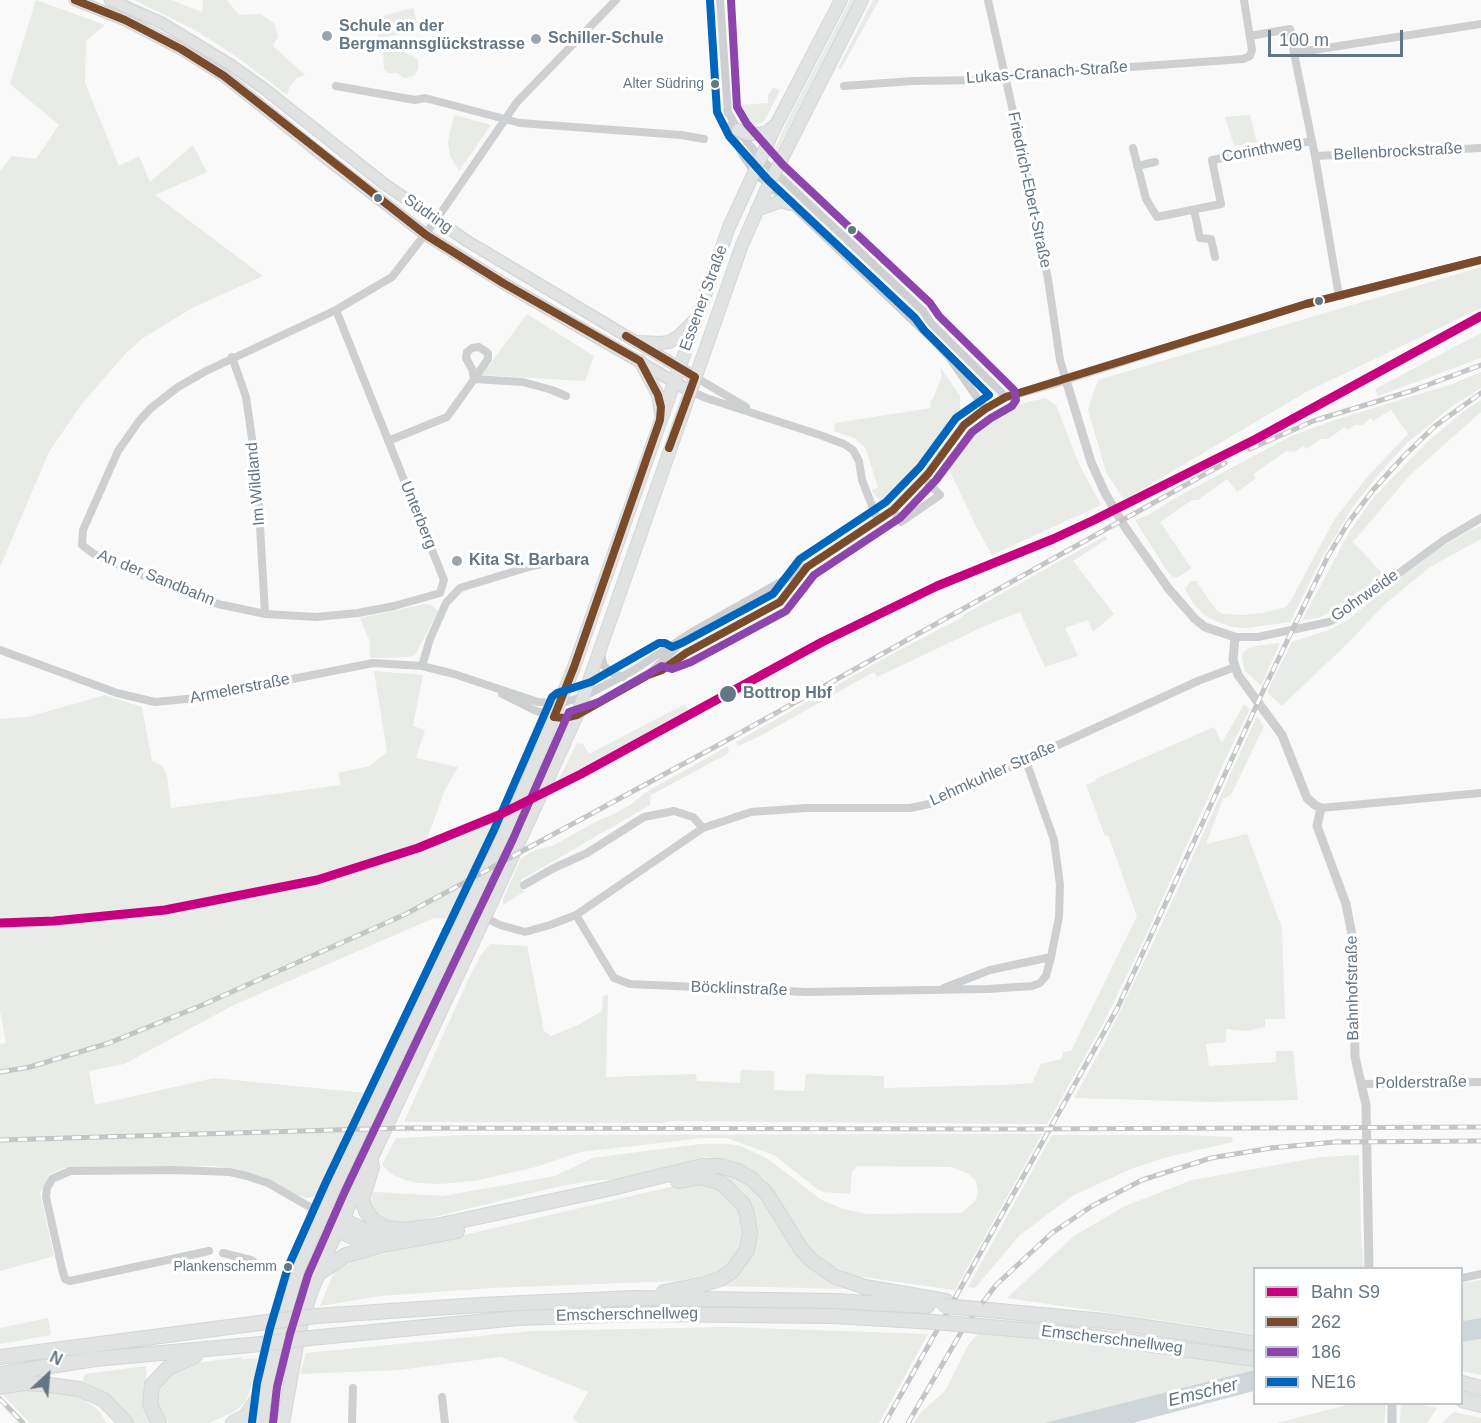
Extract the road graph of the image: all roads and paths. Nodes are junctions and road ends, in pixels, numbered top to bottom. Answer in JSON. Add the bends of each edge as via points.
{"nodes":[{"id":1,"x":75,"y":0,"type":"edge"},
{"id":2,"x":110,"y":0,"type":"edge"},
{"id":3,"x":616,"y":0,"type":"edge"},
{"id":4,"x":720,"y":0,"type":"edge"},
{"id":5,"x":841,"y":0,"type":"edge"},
{"id":6,"x":861,"y":0,"type":"edge"},
{"id":7,"x":988,"y":0,"type":"edge"},
{"id":8,"x":1244,"y":0,"type":"edge"},
{"id":9,"x":1481,"y":24,"type":"edge"},
{"id":10,"x":1250,"y":36,"type":"junction"},
{"id":11,"x":1294,"y":53,"type":"junction"},
{"id":12,"x":1004,"y":76,"type":"junction"},
{"id":13,"x":336,"y":86,"type":"dead end"},
{"id":14,"x":844,"y":86,"type":"dead end"},
{"id":15,"x":727,"y":110,"type":"junction"},
{"id":16,"x":505,"y":119,"type":"junction"},
{"id":17,"x":776,"y":125,"type":"junction"},
{"id":18,"x":738,"y":130,"type":"junction"},
{"id":19,"x":704,"y":139,"type":"dead end"},
{"id":20,"x":1312,"y":141,"type":"junction"},
{"id":21,"x":1133,"y":148,"type":"dead end"},
{"id":22,"x":1481,"y":148,"type":"edge"},
{"id":23,"x":1315,"y":156,"type":"junction"},
{"id":24,"x":760,"y":158,"type":"junction"},
{"id":25,"x":1155,"y":162,"type":"dead end"},
{"id":26,"x":1137,"y":166,"type":"junction"},
{"id":27,"x":754,"y":172,"type":"junction"},
{"id":28,"x":775,"y":172,"type":"junction"},
{"id":29,"x":769,"y":187,"type":"junction"},
{"id":30,"x":790,"y":204,"type":"junction"},
{"id":31,"x":757,"y":210,"type":"junction"},
{"id":32,"x":1194,"y":210,"type":"junction"},
{"id":33,"x":436,"y":220,"type":"junction"},
{"id":34,"x":426,"y":235,"type":"junction"},
{"id":35,"x":1215,"y":257,"type":"dead end"},
{"id":36,"x":1481,"y":260,"type":"edge"},
{"id":37,"x":1339,"y":296,"type":"junction"},
{"id":38,"x":336,"y":310,"type":"junction"},
{"id":39,"x":698,"y":318,"type":"junction"},
{"id":40,"x":637,"y":342,"type":"junction"},
{"id":41,"x":232,"y":357,"type":"junction"},
{"id":42,"x":640,"y":361,"type":"junction"},
{"id":43,"x":679,"y":366,"type":"junction"},
{"id":44,"x":695,"y":377,"type":"junction"},
{"id":45,"x":1066,"y":380,"type":"junction"},
{"id":46,"x":674,"y":382,"type":"junction"},
{"id":47,"x":690,"y":391,"type":"junction"},
{"id":48,"x":566,"y":396,"type":"dead end"},
{"id":49,"x":1006,"y":397,"type":"junction"},
{"id":50,"x":985,"y":409,"type":"junction"},
{"id":51,"x":761,"y":416,"type":"junction"},
{"id":52,"x":660,"y":420,"type":"junction"},
{"id":53,"x":388,"y":441,"type":"junction"},
{"id":54,"x":924,"y":478,"type":"junction"},
{"id":55,"x":893,"y":510,"type":"junction"},
{"id":56,"x":1481,"y":518,"type":"edge"},
{"id":57,"x":878,"y":521,"type":"junction"},
{"id":58,"x":574,"y":561,"type":"dead end"},
{"id":59,"x":442,"y":589,"type":"joint"},
{"id":60,"x":266,"y":614,"type":"junction"},
{"id":61,"x":1235,"y":637,"type":"junction"},
{"id":62,"x":0,"y":650,"type":"edge"},
{"id":63,"x":600,"y":651,"type":"junction"},
{"id":64,"x":665,"y":656,"type":"junction"},
{"id":65,"x":422,"y":666,"type":"junction"},
{"id":66,"x":1235,"y":667,"type":"junction"},
{"id":67,"x":648,"y":675,"type":"junction"},
{"id":68,"x":623,"y":677,"type":"junction"},
{"id":69,"x":485,"y":684,"type":"junction"},
{"id":70,"x":583,"y":697,"type":"junction"},
{"id":71,"x":561,"y":703,"type":"junction"},
{"id":72,"x":577,"y":715,"type":"junction"},
{"id":73,"x":554,"y":717,"type":"junction"},
{"id":74,"x":1026,"y":761,"type":"junction"},
{"id":75,"x":1481,"y":793,"type":"edge"},
{"id":76,"x":1321,"y":808,"type":"junction"},
{"id":77,"x":703,"y":828,"type":"junction"},
{"id":78,"x":524,"y":885,"type":"dead end"},
{"id":79,"x":467,"y":909,"type":"junction"},
{"id":80,"x":576,"y":915,"type":"junction"},
{"id":81,"x":485,"y":917,"type":"junction"},
{"id":82,"x":1051,"y":957,"type":"junction"},
{"id":83,"x":939,"y":990,"type":"junction"},
{"id":84,"x":1481,"y":1082,"type":"edge"},
{"id":85,"x":1361,"y":1084,"type":"junction"},
{"id":86,"x":370,"y":1158,"type":"junction"},
{"id":87,"x":322,"y":1214,"type":"junction"},
{"id":88,"x":339,"y":1224,"type":"junction"},
{"id":89,"x":436,"y":1226,"type":"junction"},
{"id":90,"x":379,"y":1246,"type":"junction"},
{"id":91,"x":208,"y":1251,"type":"dead end"},
{"id":92,"x":223,"y":1253,"type":"dead end"},
{"id":93,"x":1370,"y":1267,"type":"edge"},
{"id":94,"x":265,"y":1270,"type":"dead end"},
{"id":95,"x":319,"y":1273,"type":"junction"},
{"id":96,"x":1481,"y":1274,"type":"edge"},
{"id":97,"x":1463,"y":1278,"type":"edge"},
{"id":98,"x":635,"y":1298,"type":"junction"},
{"id":99,"x":945,"y":1304,"type":"junction"},
{"id":100,"x":1253,"y":1343,"type":"edge"},
{"id":101,"x":222,"y":1348,"type":"junction"},
{"id":102,"x":0,"y":1358,"type":"edge"},
{"id":103,"x":1253,"y":1359,"type":"edge"},
{"id":104,"x":0,"y":1374,"type":"edge"},
{"id":105,"x":1463,"y":1384,"type":"edge"},
{"id":106,"x":267,"y":1385,"type":"junction"},
{"id":107,"x":0,"y":1386,"type":"edge"},
{"id":108,"x":353,"y":1388,"type":"dead end"},
{"id":109,"x":1481,"y":1388,"type":"edge"},
{"id":110,"x":442,"y":1397,"type":"dead end"},
{"id":111,"x":1463,"y":1400,"type":"edge"},
{"id":112,"x":1392,"y":1405,"type":"edge"},
{"id":113,"x":1481,"y":1405,"type":"edge"},
{"id":114,"x":126,"y":1423,"type":"edge"},
{"id":115,"x":159,"y":1423,"type":"edge"},
{"id":116,"x":233,"y":1423,"type":"edge"},
{"id":117,"x":262,"y":1423,"type":"edge"},
{"id":118,"x":283,"y":1423,"type":"edge"},
{"id":119,"x":352,"y":1423,"type":"edge"},
{"id":120,"x":445,"y":1423,"type":"edge"},
{"id":121,"x":1392,"y":1423,"type":"edge"}],
"edges":[{"from":1,"to":34,"type":"main road","name":"Südring","via":[[162,39],[225,76]]},
{"from":2,"to":33,"type":"main road","name":"Südring","via":[[162,23],[231,65]]},
{"from":3,"to":16,"type":"street"},
{"from":4,"to":15,"type":"street"},
{"from":5,"to":17,"type":"main road","name":"Essener Straße"},
{"from":6,"to":28,"type":"main road","name":"Essener Straße"},
{"from":7,"to":12,"type":"street","name":"Friedrich-Ebert-Straße"},
{"from":8,"to":10,"type":"street"},
{"from":9,"to":11,"type":"street"},
{"from":10,"to":11,"type":"street","via":[[1290,29]]},
{"from":10,"to":12,"type":"street","name":"Lukas-Cranach-Straße","via":[[1252,50],[1243,59]]},
{"from":11,"to":20,"type":"street"},
{"from":12,"to":14,"type":"street","name":"Lukas-Cranach-Straße"},
{"from":12,"to":45,"type":"street","name":"Friedrich-Ebert-Straße","via":[[1028,178]]},
{"from":13,"to":16,"type":"street","via":[[415,100],[425,98]]},
{"from":15,"to":18,"type":"street"},
{"from":15,"to":27,"type":"street","via":[[735,140]]},
{"from":16,"to":19,"type":"street"},
{"from":16,"to":33,"type":"street"},
{"from":17,"to":18,"type":"main road","via":[[758,134]]},
{"from":17,"to":24,"type":"main road","name":"Essener Straße"},
{"from":18,"to":24,"type":"street"},
{"from":20,"to":23,"type":"street"},
{"from":20,"to":32,"type":"street","name":"Corinthweg","via":[[1212,160],[1221,204]]},
{"from":21,"to":26,"type":"street","name":"Corinthweg"},
{"from":22,"to":23,"type":"street","name":"Bellenbrockstraße"},
{"from":23,"to":37,"type":"street"},
{"from":24,"to":27,"type":"main road","name":"Essener Straße"},
{"from":24,"to":28,"type":"street"},
{"from":25,"to":26,"type":"street"},
{"from":26,"to":32,"type":"street","name":"Corinthweg","via":[[1146,199],[1157,217]]},
{"from":27,"to":29,"type":"street"},
{"from":27,"to":39,"type":"main road","name":"Essener Straße","via":[[729,227]]},
{"from":28,"to":29,"type":"main road","name":"Essener Straße"},
{"from":28,"to":49,"type":"street","via":[[923,311]]},
{"from":29,"to":30,"type":"street"},
{"from":29,"to":31,"type":"main road","name":"Essener Straße"},
{"from":30,"to":31,"type":"main road","via":[[781,201]]},
{"from":30,"to":50,"type":"street","via":[[933,340]]},
{"from":31,"to":44,"type":"main road","name":"Essener Straße"},
{"from":32,"to":35,"type":"street","via":[[1200,237],[1211,239]]},
{"from":33,"to":34,"type":"street"},
{"from":33,"to":40,"type":"main road","name":"Südring"},
{"from":34,"to":38,"type":"street","via":[[392,277]]},
{"from":34,"to":42,"type":"main road","name":"Südring"},
{"from":36,"to":37,"type":"street"},
{"from":37,"to":45,"type":"street"},
{"from":38,"to":41,"type":"street"},
{"from":38,"to":53,"type":"street","name":"Unterberg"},
{"from":39,"to":40,"type":"main road","via":[[669,342]]},
{"from":39,"to":43,"type":"main road","name":"Essener Straße"},
{"from":40,"to":43,"type":"main road","name":"Südring"},
{"from":41,"to":60,"type":"street","name":"Im Wildland","via":[[246,398],[257,473]]},
{"from":41,"to":60,"type":"street","name":"An der Sandbahn","via":[[178,387],[139,421],[118,451],[83,530],[82,545],[94,554],[182,592]]},
{"from":42,"to":46,"type":"main road","name":"Südring"},
{"from":42,"to":52,"type":"main road","via":[[658,395]]},
{"from":43,"to":44,"type":"main road","name":"Südring"},
{"from":43,"to":46,"type":"main road","name":"Essener Straße"},
{"from":44,"to":47,"type":"main road","name":"Essener Straße"},
{"from":44,"to":51,"type":"street"},
{"from":45,"to":49,"type":"street"},
{"from":45,"to":61,"type":"street","via":[[1091,462],[1125,527],[1195,619],[1205,627]]},
{"from":46,"to":47,"type":"main road","name":"Südring"},
{"from":46,"to":52,"type":"main road","name":"Essener Straße"},
{"from":47,"to":51,"type":"street"},
{"from":47,"to":63,"type":"main road","name":"Essener Straße"},
{"from":48,"to":53,"type":"street","via":[[524,382],[474,379],[447,417]]},
{"from":49,"to":50,"type":"street"},
{"from":50,"to":54,"type":"street","via":[[964,425]]},
{"from":51,"to":57,"type":"street","via":[[853,450]]},
{"from":52,"to":71,"type":"main road","name":"Essener Straße"},
{"from":53,"to":59,"type":"street","name":"Unterberg","via":[[444,580]]},
{"from":54,"to":55,"type":"street"},
{"from":54,"to":55,"type":"street","via":[[940,495],[901,522]]},
{"from":55,"to":57,"type":"street"},
{"from":56,"to":61,"type":"street","name":"Gohrweide","via":[[1329,622],[1258,637]]},
{"from":57,"to":64,"type":"street","via":[[807,567],[687,635]]},
{"from":58,"to":65,"type":"street","via":[[532,566],[460,588],[446,603]]},
{"from":59,"to":60,"type":"street","name":"An der Sandbahn","via":[[437,595],[358,613]]},
{"from":61,"to":66,"type":"street"},
{"from":62,"to":65,"type":"street","name":"Armelerstraße","via":[[117,693],[155,702],[197,698],[372,663]]},
{"from":63,"to":68,"type":"street","via":[[604,666]]},
{"from":63,"to":70,"type":"main road","name":"Essener Straße"},
{"from":64,"to":67,"type":"street"},
{"from":64,"to":67,"type":"street","via":[[670,659],[686,653]]},
{"from":64,"to":68,"type":"street","name":"Armelerstraße"},
{"from":65,"to":69,"type":"street","name":"Armelerstraße"},
{"from":66,"to":74,"type":"street","name":"Lehmkuhler Straße"},
{"from":66,"to":76,"type":"street","via":[[1282,735],[1307,798]]},
{"from":67,"to":72,"type":"street"},
{"from":68,"to":70,"type":"street","name":"Armelerstraße"},
{"from":69,"to":71,"type":"street","name":"Armelerstraße","via":[[538,702]]},
{"from":69,"to":73,"type":"street","name":"Armelerstraße","via":[[534,711]]},
{"from":70,"to":71,"type":"street","name":"Armelerstraße"},
{"from":70,"to":72,"type":"main road","name":"Essener Straße"},
{"from":71,"to":73,"type":"main road","name":"Essener Straße"},
{"from":72,"to":73,"type":"street"},
{"from":72,"to":81,"type":"main road","name":"Essener Straße"},
{"from":73,"to":79,"type":"main road","name":"Essener Straße"},
{"from":74,"to":77,"type":"street","name":"Lehmkuhler Straße","via":[[950,796],[910,808],[771,810],[741,814]]},
{"from":74,"to":82,"type":"street","name":"Böcklinstraße","via":[[1058,860],[1059,917]]},
{"from":75,"to":76,"type":"street"},
{"from":76,"to":85,"type":"street","name":"Bahnhofstraße","via":[[1317,826],[1350,920],[1353,940],[1355,1057]]},
{"from":77,"to":78,"type":"street","via":[[693,817],[674,811],[644,817],[587,853]]},
{"from":77,"to":80,"type":"street","name":"Lehmkuhler Straße"},
{"from":79,"to":81,"type":"street","name":"Lehmkuhler Straße"},
{"from":79,"to":87,"type":"main road","name":"Essener Straße"},
{"from":80,"to":81,"type":"street","name":"Lehmkuhler Straße","via":[[525,932]]},
{"from":80,"to":83,"type":"street","name":"Böcklinstraße","via":[[614,978],[624,983],[806,992]]},
{"from":81,"to":86,"type":"main road","name":"Essener Straße"},
{"from":82,"to":83,"type":"street","name":"Böcklinstraße","via":[[990,970]]},
{"from":82,"to":83,"type":"street","name":"Böcklinstraße","via":[[1046,976],[1032,986]]},
{"from":84,"to":85,"type":"street","name":"Polderstraße"},
{"from":85,"to":93,"type":"street","name":"Bahnhofstraße","via":[[1366,1105]]},
{"from":86,"to":88,"type":"main road","name":"Essener Straße"},
{"from":86,"to":89,"type":"highway","via":[[372,1167],[362,1199],[373,1220],[386,1228],[403,1230]]},
{"from":87,"to":88,"type":"highway"},
{"from":87,"to":91,"type":"street","via":[[268,1183],[230,1173],[70,1171],[52,1179],[47,1188],[62,1269],[65,1279],[70,1281]]},
{"from":87,"to":106,"type":"main road","name":"Essener Straße","via":[[288,1300]]},
{"from":88,"to":89,"type":"highway","via":[[397,1236]]},
{"from":88,"to":90,"type":"highway","via":[[364,1243]]},
{"from":88,"to":95,"type":"main road","name":"Essener Straße"},
{"from":89,"to":99,"type":"highway","via":[[702,1166],[720,1166],[752,1179],[767,1194],[801,1249],[834,1276]]},
{"from":90,"to":95,"type":"highway","via":[[346,1255]]},
{"from":90,"to":98,"type":"highway","via":[[692,1178],[719,1182],[735,1195],[747,1214],[750,1233],[747,1250],[738,1265],[720,1279],[705,1284]]},
{"from":92,"to":94,"type":"street","via":[[251,1260]]},
{"from":95,"to":118,"type":"main road","name":"Essener Straße","via":[[299,1334]]},
{"from":96,"to":97,"type":"street"},
{"from":98,"to":99,"type":"highway"},
{"from":98,"to":102,"type":"highway","bridge":true,"via":[[316,1316]]},
{"from":99,"to":100,"type":"highway","bridge":true,"via":[[1104,1321]]},
{"from":101,"to":103,"type":"highway","name":"Emscherschnellweg","bridge":true,"via":[[518,1318],[747,1314],[934,1322],[1081,1335]]},
{"from":101,"to":104,"type":"highway","name":"Emscherschnellweg","via":[[95,1359]]},
{"from":101,"to":115,"type":"highway","via":[[175,1363],[156,1379],[150,1391],[150,1404]]},
{"from":105,"to":109,"type":"highway"},
{"from":106,"to":116,"type":"highway","via":[[246,1416]]},
{"from":106,"to":117,"type":"main road","name":"Essener Straße"},
{"from":107,"to":114,"type":"highway","via":[[42,1384],[79,1389],[104,1400]]},
{"from":108,"to":119,"type":"street"},
{"from":110,"to":120,"type":"street"},
{"from":111,"to":113,"type":"highway"},
{"from":112,"to":121,"type":"street"}]}
